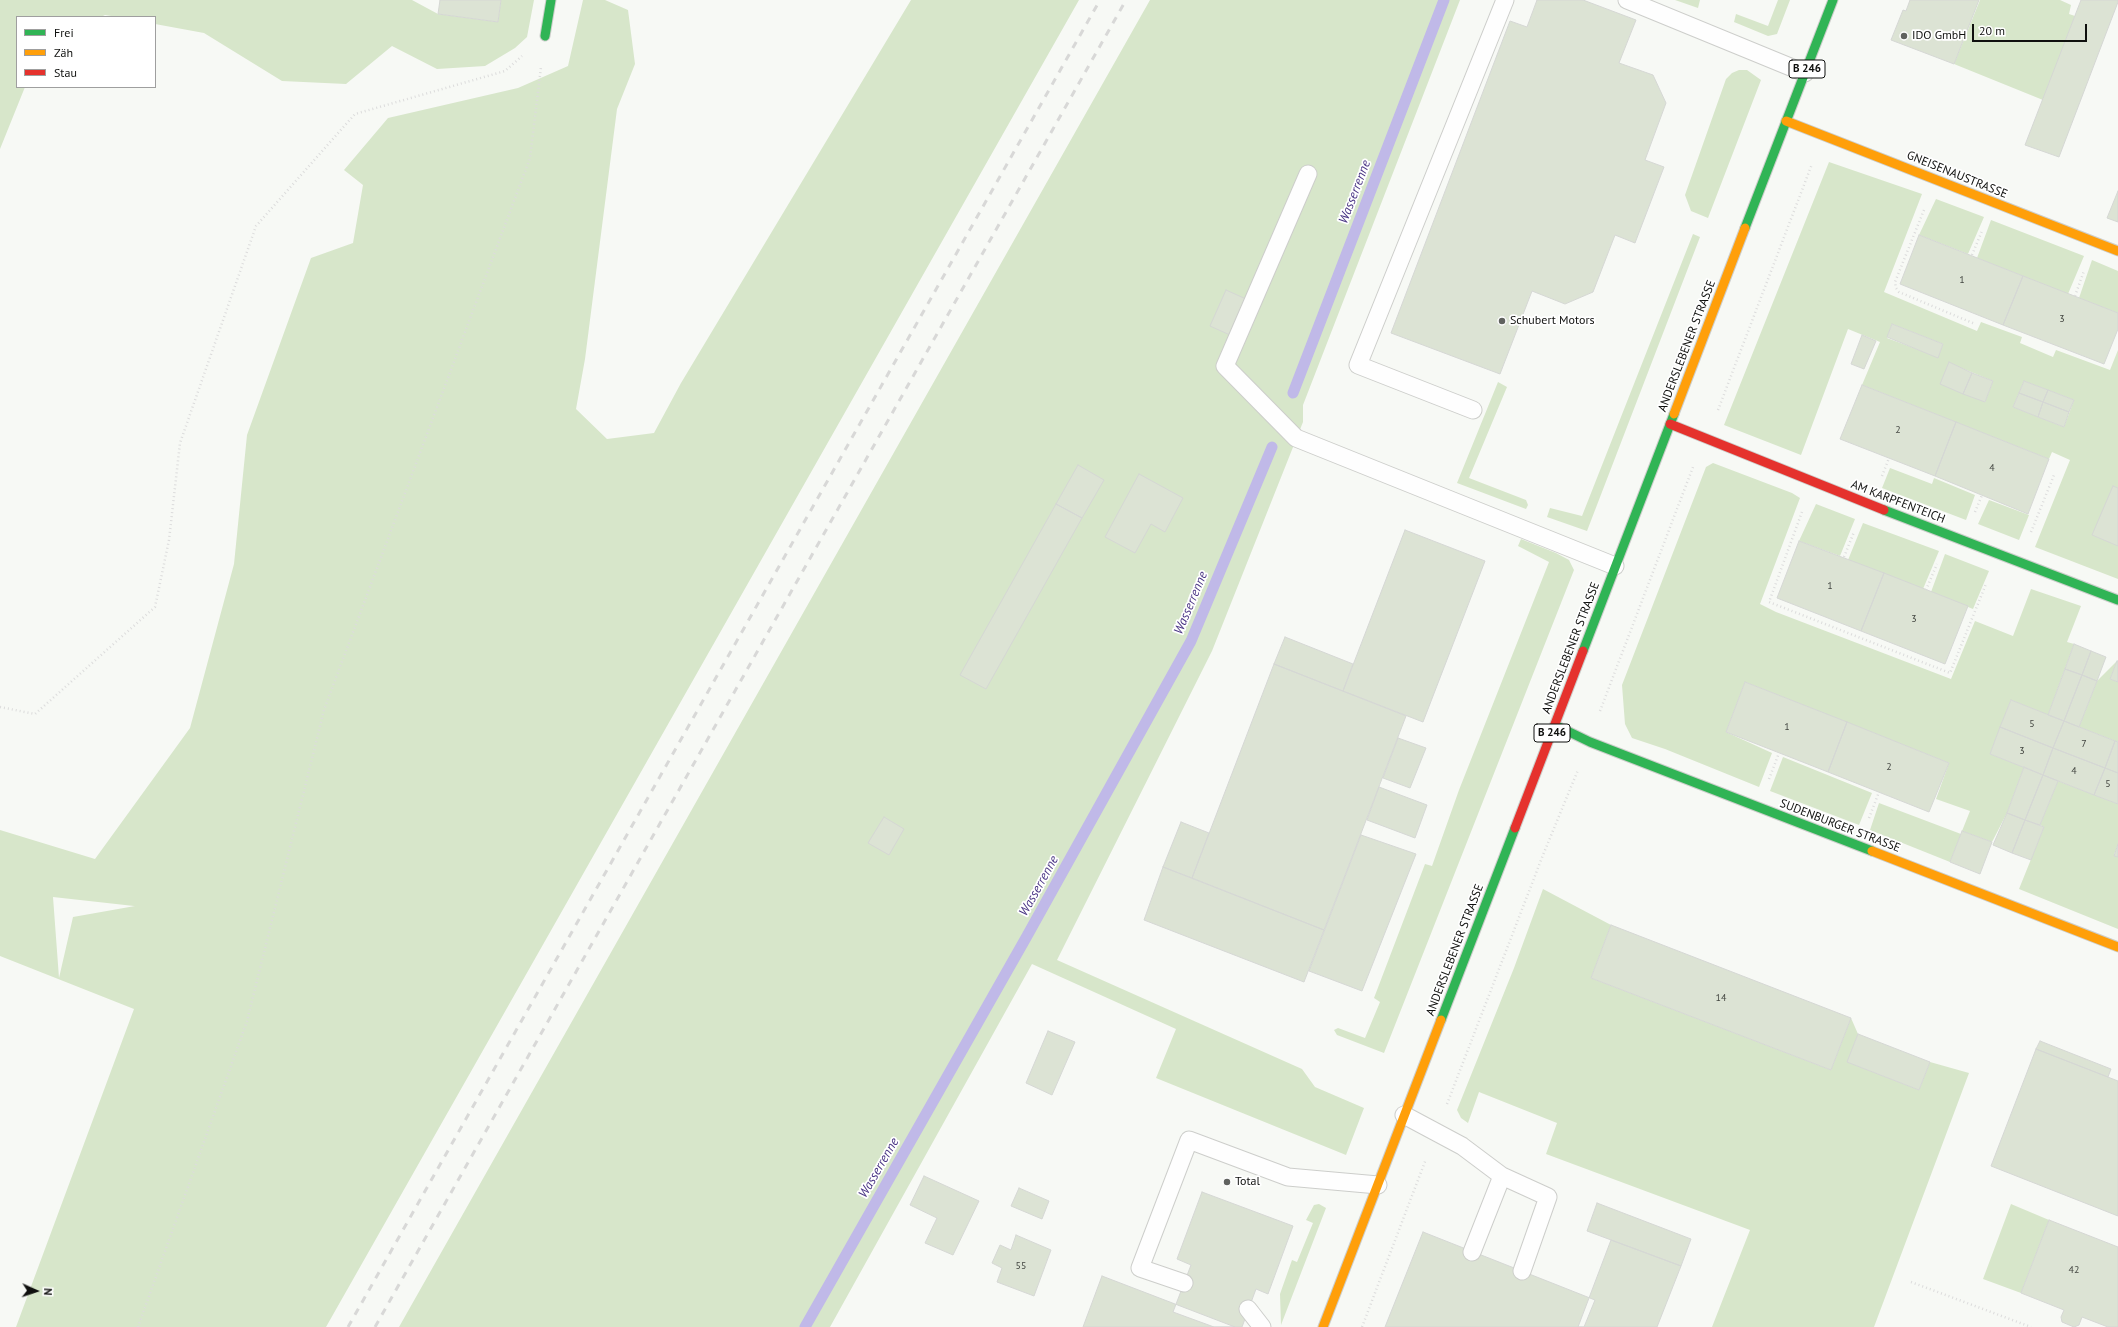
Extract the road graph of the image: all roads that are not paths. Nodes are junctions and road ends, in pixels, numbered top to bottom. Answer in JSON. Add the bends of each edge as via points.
{"nodes":[{"id":1,"x":551,"y":0,"type":"edge"},
{"id":2,"x":1505,"y":0,"type":"edge"},
{"id":3,"x":1627,"y":0,"type":"edge"},
{"id":4,"x":1833,"y":0,"type":"edge"},
{"id":5,"x":545,"y":36,"type":"road end"},
{"id":6,"x":1805,"y":73,"type":"junction"},
{"id":7,"x":1786,"y":121,"type":"junction"},
{"id":8,"x":1308,"y":174,"type":"dead end"},
{"id":9,"x":2118,"y":251,"type":"edge"},
{"id":10,"x":1473,"y":410,"type":"dead end"},
{"id":11,"x":1670,"y":424,"type":"junction"},
{"id":12,"x":1615,"y":566,"type":"junction"},
{"id":13,"x":2118,"y":600,"type":"edge"},
{"id":14,"x":1555,"y":725,"type":"junction"},
{"id":15,"x":2118,"y":947,"type":"edge"},
{"id":16,"x":1404,"y":1115,"type":"junction"},
{"id":17,"x":1502,"y":1176,"type":"junction"},
{"id":18,"x":1378,"y":1185,"type":"junction"},
{"id":19,"x":1472,"y":1252,"type":"dead end"},
{"id":20,"x":1522,"y":1271,"type":"dead end"},
{"id":21,"x":1184,"y":1284,"type":"dead end"},
{"id":22,"x":1248,"y":1308,"type":"dead end"},
{"id":23,"x":1262,"y":1327,"type":"edge"},
{"id":24,"x":1323,"y":1327,"type":"edge"}],
"edges":[{"from":1,"to":5,"type":"street"},
{"from":2,"to":10,"type":"lane","via":[[1358,365]]},
{"from":3,"to":6,"type":"lane"},
{"from":4,"to":6,"type":"street","name":"ANDERSLEBENER STRASSE","number":"B 246"},
{"from":6,"to":7,"type":"street","name":"ANDERSLEBENER STRASSE","number":"B 246"},
{"from":7,"to":9,"type":"street","name":"GNEISENAUSTRASSE"},
{"from":7,"to":11,"type":"street","name":"ANDERSLEBENER STRASSE","number":"B 246"},
{"from":8,"to":12,"type":"lane","via":[[1225,366],[1296,438]]},
{"from":11,"to":12,"type":"street","name":"ANDERSLEBENER STRASSE","number":"B 246"},
{"from":11,"to":13,"type":"street","name":"AM KARPFENTEICH"},
{"from":12,"to":14,"type":"street","name":"ANDERSLEBENER STRASSE","number":"B 246"},
{"from":14,"to":15,"type":"street","name":"SUDENBURGER STRASSE","via":[[1590,742]]},
{"from":14,"to":16,"type":"street","name":"ANDERSLEBENER STRASSE","number":"B 246"},
{"from":16,"to":17,"type":"lane","via":[[1462,1146]]},
{"from":16,"to":18,"type":"street","name":"ANDERSLEBENER STRASSE","number":"B 246"},
{"from":17,"to":19,"type":"lane"},
{"from":17,"to":20,"type":"lane","via":[[1548,1197]]},
{"from":18,"to":21,"type":"lane","via":[[1288,1177],[1189,1140],[1140,1268]]},
{"from":18,"to":24,"type":"street","name":"ANDERSLEBENER STRASSE","number":"B 246"},
{"from":22,"to":23,"type":"lane"}]}
